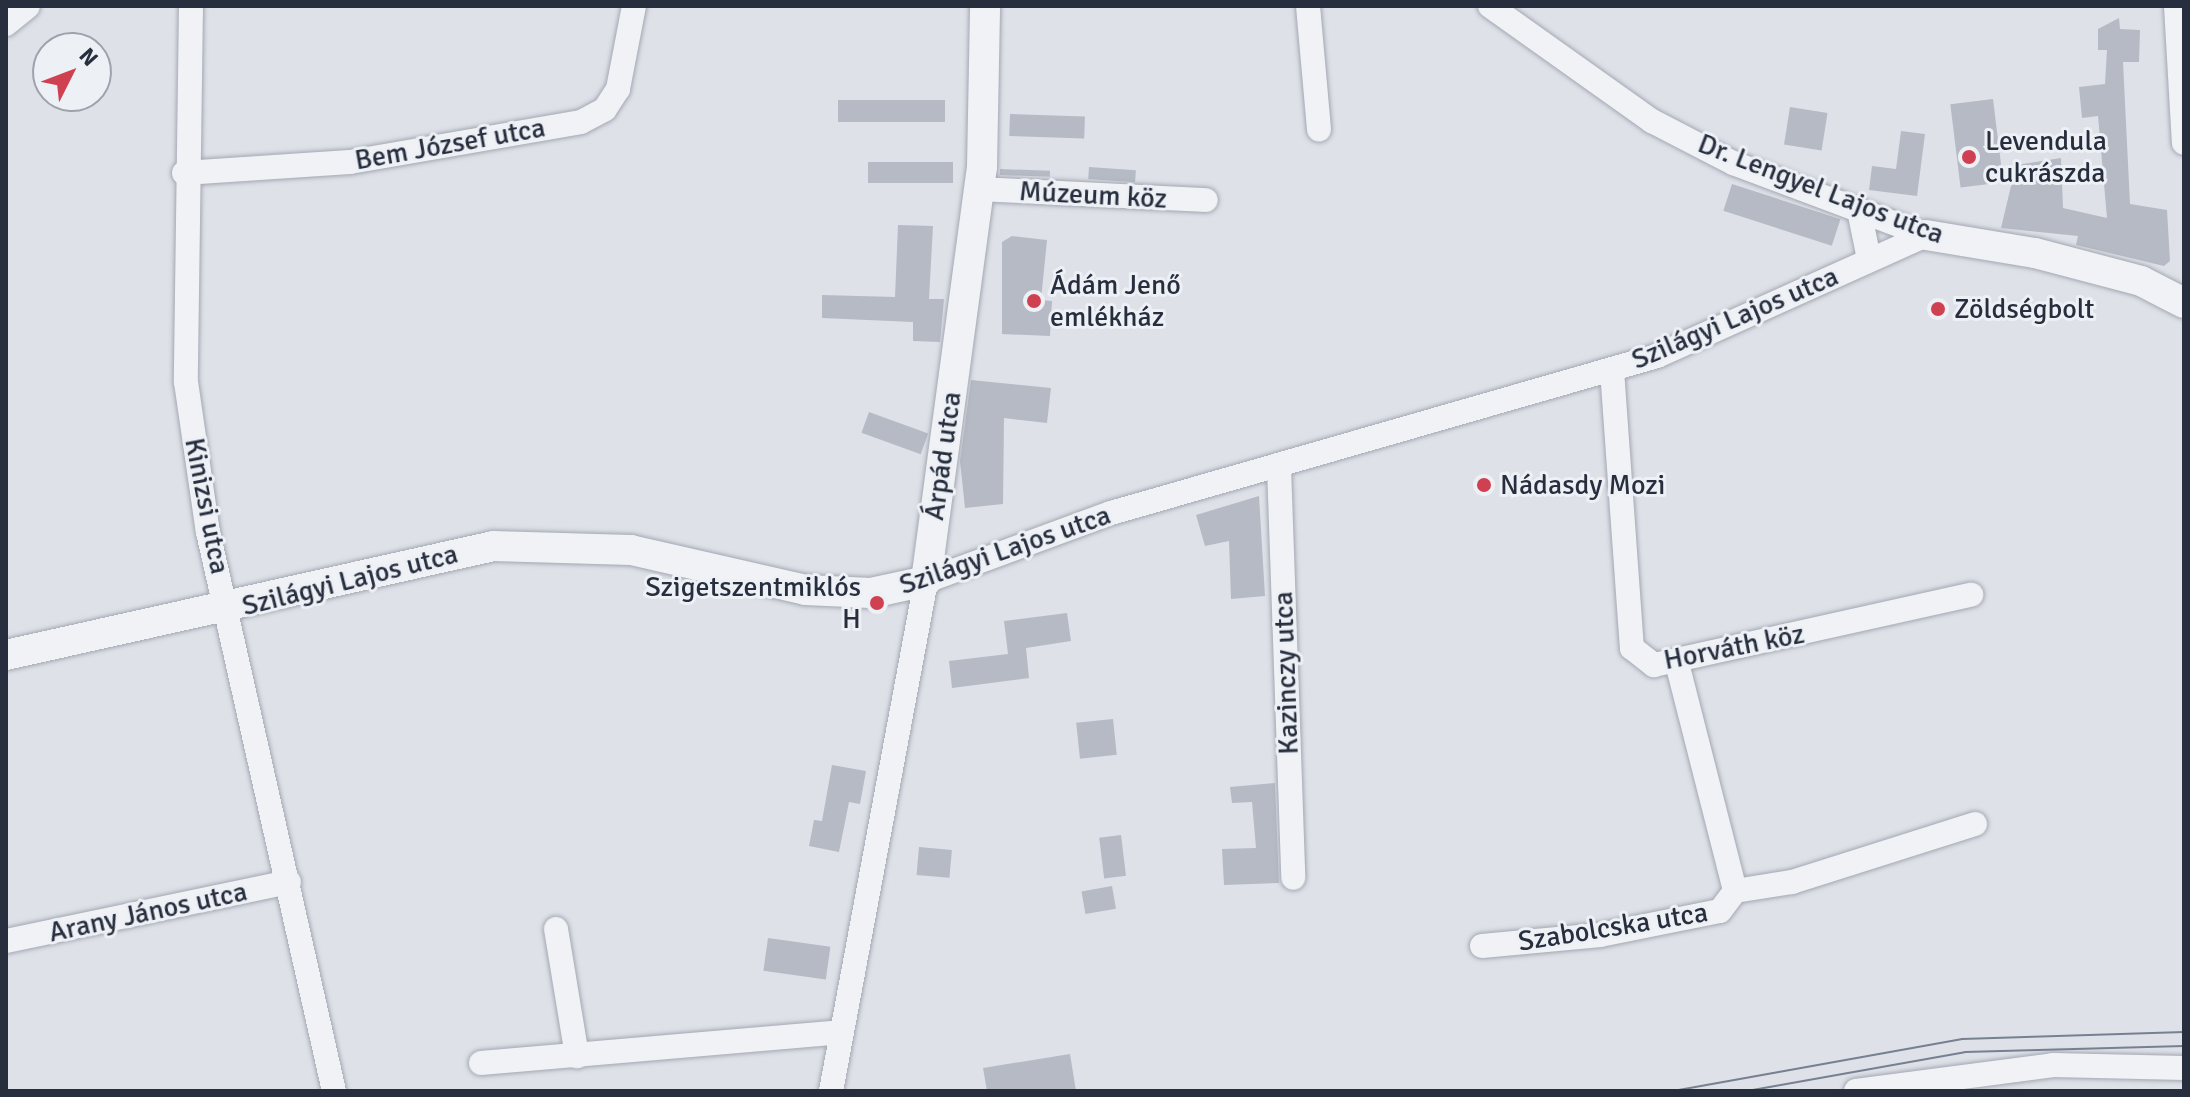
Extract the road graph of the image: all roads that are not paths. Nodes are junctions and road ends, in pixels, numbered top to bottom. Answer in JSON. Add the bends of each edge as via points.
{"nodes":[{"id":1,"x":28,"y":6,"type":"edge"},
{"id":2,"x":191,"y":6,"type":"edge"},
{"id":3,"x":634,"y":6,"type":"edge"},
{"id":4,"x":985,"y":6,"type":"edge"},
{"id":5,"x":1308,"y":6,"type":"edge"},
{"id":6,"x":1490,"y":6,"type":"edge"},
{"id":7,"x":2176,"y":6,"type":"edge"},
{"id":8,"x":6,"y":24,"type":"edge"},
{"id":9,"x":1319,"y":130,"type":"dead end"},
{"id":10,"x":2184,"y":143,"type":"edge"},
{"id":11,"x":184,"y":173,"type":"junction"},
{"id":12,"x":980,"y":189,"type":"junction"},
{"id":13,"x":1206,"y":200,"type":"dead end"},
{"id":14,"x":1859,"y":210,"type":"junction"},
{"id":15,"x":1926,"y":235,"type":"junction"},
{"id":16,"x":1869,"y":259,"type":"junction"},
{"id":17,"x":2184,"y":303,"type":"edge"},
{"id":18,"x":1612,"y":370,"type":"junction"},
{"id":19,"x":1279,"y":467,"type":"junction"},
{"id":20,"x":926,"y":581,"type":"junction"},
{"id":21,"x":1971,"y":595,"type":"dead end"},
{"id":22,"x":229,"y":610,"type":"junction"},
{"id":23,"x":6,"y":655,"type":"edge"},
{"id":24,"x":1677,"y":663,"type":"junction"},
{"id":25,"x":1975,"y":824,"type":"dead end"},
{"id":26,"x":1293,"y":878,"type":"dead end"},
{"id":27,"x":289,"y":882,"type":"junction"},
{"id":28,"x":1735,"y":891,"type":"junction"},
{"id":29,"x":556,"y":929,"type":"dead end"},
{"id":30,"x":6,"y":941,"type":"edge"},
{"id":31,"x":1482,"y":946,"type":"dead end"},
{"id":32,"x":840,"y":1032,"type":"junction"},
{"id":33,"x":577,"y":1056,"type":"junction"},
{"id":34,"x":481,"y":1063,"type":"dead end"},
{"id":35,"x":2184,"y":1068,"type":"edge"},
{"id":36,"x":1927,"y":1084,"type":"edge"},
{"id":37,"x":334,"y":1091,"type":"edge"},
{"id":38,"x":831,"y":1091,"type":"edge"},
{"id":39,"x":1856,"y":1091,"type":"edge"}],
"edges":[{"from":1,"to":8,"type":"street"},
{"from":2,"to":11,"type":"street","name":"Kinizsi utca"},
{"from":3,"to":11,"type":"street","name":"Bem József utca","via":[[618,89],[605,109],[581,122],[350,162]]},
{"from":4,"to":12,"type":"street","name":"Árpád utca"},
{"from":5,"to":9,"type":"street"},
{"from":6,"to":14,"type":"street","name":"Dr. Lengyel Lajos utca","via":[[1652,121],[1733,163]]},
{"from":7,"to":10,"type":"street"},
{"from":11,"to":22,"type":"street","name":"Kinizsi utca","via":[[186,382],[208,532]]},
{"from":12,"to":13,"type":"street","name":"Múzeum köz"},
{"from":12,"to":20,"type":"street","name":"Árpád utca"},
{"from":14,"to":15,"type":"street","name":"Dr. Lengyel Lajos utca"},
{"from":14,"to":16,"type":"street"},
{"from":15,"to":16,"type":"street","name":"Szilágyi Lajos utca"},
{"from":15,"to":17,"type":"street","name":"Dr. Lengyel Lajos utca","via":[[2035,253],[2141,281]]},
{"from":16,"to":18,"type":"street","name":"Szilágyi Lajos utca"},
{"from":18,"to":19,"type":"street","name":"Szilágyi Lajos utca"},
{"from":18,"to":24,"type":"street","name":"Horváth köz","via":[[1632,648],[1654,665]]},
{"from":19,"to":20,"type":"street","name":"Szilágyi Lajos utca","via":[[1111,513]]},
{"from":19,"to":26,"type":"street","name":"Kazinczy utca"},
{"from":20,"to":22,"type":"street","name":"Szilágyi Lajos utca","via":[[871,593],[773,587],[675,557],[540,544],[449,554]]},
{"from":20,"to":32,"type":"street","name":"Árpád utca","via":[[892,790]]},
{"from":21,"to":24,"type":"street","name":"Horváth köz"},
{"from":22,"to":23,"type":"street","name":"Szilágyi Lajos utca"},
{"from":22,"to":27,"type":"street","name":"Kinizsi utca"},
{"from":24,"to":28,"type":"street","name":"Szabolcska utca"},
{"from":25,"to":28,"type":"street","name":"Szabolcska utca","via":[[1792,882]]},
{"from":27,"to":30,"type":"street","name":"Arany János utca"},
{"from":27,"to":37,"type":"street","name":"Kinizsi utca"},
{"from":28,"to":31,"type":"street","name":"Szabolcska utca","via":[[1720,911],[1600,935]]},
{"from":29,"to":33,"type":"street"},
{"from":32,"to":33,"type":"street"},
{"from":32,"to":38,"type":"street","name":"Árpád utca"},
{"from":33,"to":34,"type":"street"},
{"from":35,"to":36,"type":"street","via":[[2053,1065]]},
{"from":36,"to":39,"type":"street"}]}
